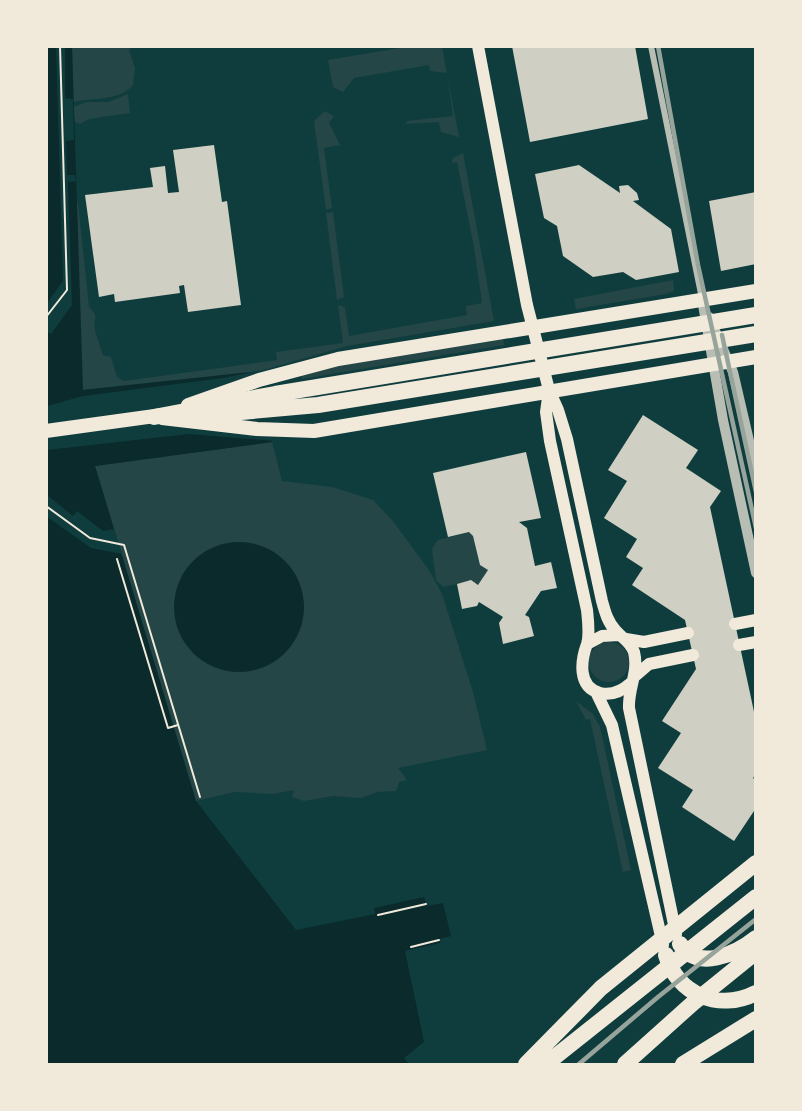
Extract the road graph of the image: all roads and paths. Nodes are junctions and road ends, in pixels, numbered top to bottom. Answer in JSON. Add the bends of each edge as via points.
{"nodes":[{"id":1,"x":60,"y":46,"type":"edge"},
{"id":2,"x":478,"y":46,"type":"edge"},
{"id":3,"x":651,"y":46,"type":"edge"},
{"id":4,"x":756,"y":291,"type":"edge"},
{"id":5,"x":702,"y":299,"type":"junction"},
{"id":6,"x":756,"y":315,"type":"edge"},
{"id":7,"x":46,"y":317,"type":"edge"},
{"id":8,"x":533,"y":327,"type":"junction"},
{"id":9,"x":756,"y":334,"type":"edge"},
{"id":10,"x":756,"y":357,"type":"edge"},
{"id":11,"x":729,"y":362,"type":"junction"},
{"id":12,"x":713,"y":364,"type":"junction"},
{"id":13,"x":549,"y":390,"type":"junction"},
{"id":14,"x":276,"y":402,"type":"junction"},
{"id":15,"x":154,"y":417,"type":"junction"},
{"id":16,"x":46,"y":431,"type":"edge"},
{"id":17,"x":756,"y":471,"type":"edge"},
{"id":18,"x":46,"y":506,"type":"edge"},
{"id":19,"x":117,"y":559,"type":"dead end"},
{"id":20,"x":756,"y":573,"type":"edge"},
{"id":21,"x":756,"y":620,"type":"edge"},
{"id":22,"x":735,"y":624,"type":"dead end"},
{"id":23,"x":688,"y":633,"type":"dead end"},
{"id":24,"x":622,"y":637,"type":"junction"},
{"id":25,"x":756,"y":642,"type":"edge"},
{"id":26,"x":587,"y":644,"type":"junction"},
{"id":27,"x":739,"y":645,"type":"dead end"},
{"id":28,"x":693,"y":655,"type":"dead end"},
{"id":29,"x":633,"y":680,"type":"junction"},
{"id":30,"x":596,"y":692,"type":"junction"},
{"id":31,"x":178,"y":725,"type":"junction"},
{"id":32,"x":647,"y":790,"type":"junction"},
{"id":33,"x":627,"y":794,"type":"junction"},
{"id":34,"x":200,"y":797,"type":"dead end"},
{"id":35,"x":756,"y":864,"type":"edge"},
{"id":36,"x":666,"y":885,"type":"junction"},
{"id":37,"x":650,"y":892,"type":"junction"},
{"id":38,"x":756,"y":897,"type":"edge"},
{"id":39,"x":426,"y":904,"type":"dead end"},
{"id":40,"x":378,"y":915,"type":"dead end"},
{"id":41,"x":676,"y":934,"type":"junction"},
{"id":42,"x":756,"y":938,"type":"edge"},
{"id":43,"x":439,"y":940,"type":"dead end"},
{"id":44,"x":663,"y":945,"type":"junction"},
{"id":45,"x":411,"y":947,"type":"dead end"},
{"id":46,"x":756,"y":952,"type":"edge"},
{"id":47,"x":756,"y":993,"type":"edge"},
{"id":48,"x":756,"y":1018,"type":"edge"},
{"id":49,"x":526,"y":1065,"type":"edge"},
{"id":50,"x":546,"y":1065,"type":"edge"},
{"id":51,"x":625,"y":1065,"type":"edge"},
{"id":52,"x":683,"y":1065,"type":"edge"}],
"edges":[{"from":1,"to":7,"type":"path","via":[[67,290]]},
{"from":2,"to":8,"type":"main road"},
{"from":3,"to":5,"type":"street"},
{"from":4,"to":5,"type":"main road"},
{"from":5,"to":8,"type":"main road"},
{"from":5,"to":11,"type":"street"},
{"from":5,"to":12,"type":"street"},
{"from":6,"to":14,"type":"highway","via":[[475,361]]},
{"from":8,"to":13,"type":"main road"},
{"from":8,"to":15,"type":"main road","via":[[347,357],[272,376]]},
{"from":9,"to":14,"type":"highway","via":[[478,380]]},
{"from":10,"to":11,"type":"main road"},
{"from":11,"to":12,"type":"main road"},
{"from":11,"to":17,"type":"street"},
{"from":12,"to":13,"type":"main road"},
{"from":12,"to":20,"type":"street"},
{"from":13,"to":15,"type":"main road","via":[[314,431]]},
{"from":13,"to":24,"type":"main road","via":[[567,438],[605,610]]},
{"from":13,"to":26,"type":"main road","via":[[548,424],[586,604]]},
{"from":14,"to":15,"type":"highway"},
{"from":15,"to":16,"type":"main road"},
{"from":18,"to":31,"type":"path","via":[[90,538],[124,545]]},
{"from":19,"to":31,"type":"path","via":[[168,728]]},
{"from":21,"to":22,"type":"main road"},
{"from":23,"to":24,"type":"main road","via":[[644,642]]},
{"from":24,"to":26,"type":"main road","via":[[602,636]]},
{"from":24,"to":29,"type":"main road","via":[[634,655]]},
{"from":25,"to":27,"type":"main road"},
{"from":26,"to":30,"type":"main road","via":[[582,670]]},
{"from":28,"to":29,"type":"main road","via":[[649,664]]},
{"from":29,"to":30,"type":"main road","via":[[612,694]]},
{"from":29,"to":32,"type":"main road","via":[[629,708]]},
{"from":30,"to":33,"type":"main road","via":[[612,725]]},
{"from":31,"to":34,"type":"path"},
{"from":32,"to":33,"type":"main road"},
{"from":32,"to":36,"type":"main road"},
{"from":33,"to":37,"type":"main road"},
{"from":35,"to":49,"type":"highway","via":[[608,982]]},
{"from":36,"to":37,"type":"main road"},
{"from":36,"to":41,"type":"main road"},
{"from":37,"to":44,"type":"main road"},
{"from":38,"to":50,"type":"highway"},
{"from":39,"to":40,"type":"path"},
{"from":41,"to":42,"type":"highway","via":[[687,952],[702,958],[733,952]]},
{"from":41,"to":44,"type":"main road"},
{"from":43,"to":45,"type":"path"},
{"from":44,"to":47,"type":"highway","via":[[676,978],[693,993],[726,1001]]},
{"from":46,"to":51,"type":"highway"},
{"from":48,"to":52,"type":"highway"}]}
